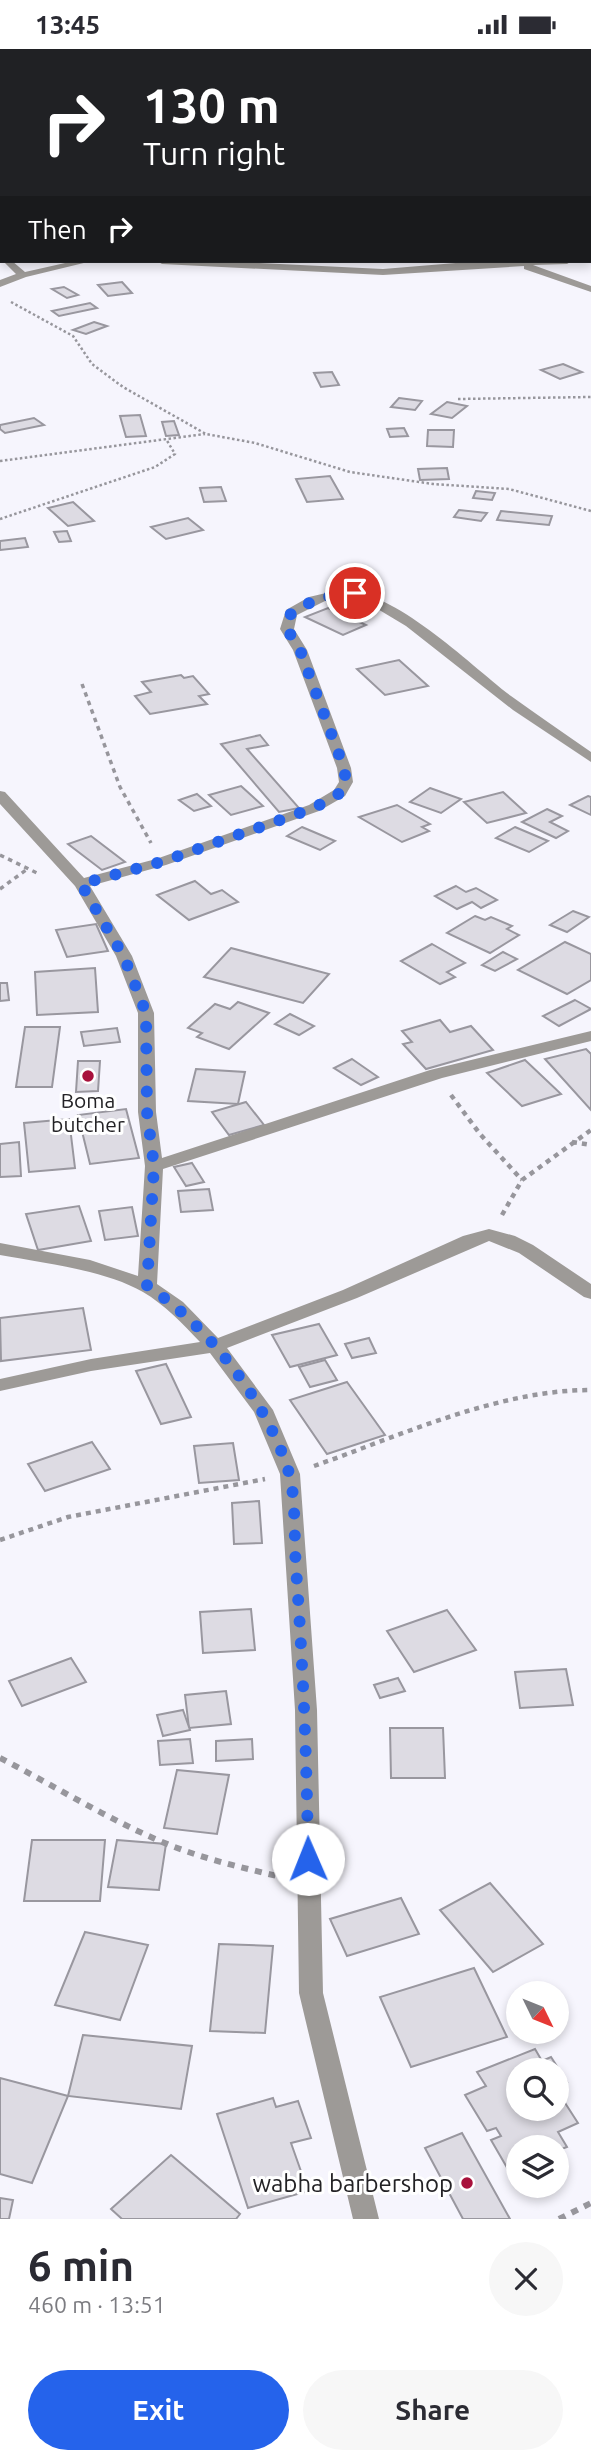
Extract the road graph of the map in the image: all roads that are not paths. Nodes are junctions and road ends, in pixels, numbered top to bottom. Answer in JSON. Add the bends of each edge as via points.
{"nodes":[{"id":1,"x":8,"y":263,"type":"edge"},
{"id":2,"x":78,"y":263,"type":"edge"},
{"id":3,"x":188,"y":263,"type":"edge"},
{"id":4,"x":468,"y":263,"type":"edge"},
{"id":5,"x":498,"y":263,"type":"edge"},
{"id":6,"x":534,"y":263,"type":"edge"},
{"id":7,"x":517,"y":264,"type":"junction"},
{"id":8,"x":23,"y":275,"type":"junction"},
{"id":9,"x":0,"y":284,"type":"edge"},
{"id":10,"x":591,"y":289,"type":"edge"},
{"id":11,"x":591,"y":758,"type":"edge"},
{"id":12,"x":0,"y":795,"type":"edge"},
{"id":13,"x":81,"y":884,"type":"junction"},
{"id":14,"x":591,"y":1036,"type":"edge"},
{"id":15,"x":154,"y":1166,"type":"junction"},
{"id":16,"x":0,"y":1249,"type":"edge"},
{"id":17,"x":147,"y":1286,"type":"junction"},
{"id":18,"x":591,"y":1293,"type":"edge"},
{"id":19,"x":215,"y":1346,"type":"junction"},
{"id":20,"x":0,"y":1385,"type":"edge"},
{"id":21,"x":366,"y":2219,"type":"edge"}],
"edges":[{"from":1,"to":8,"type":"street"},
{"from":2,"to":8,"type":"street"},
{"from":3,"to":4,"type":"street","via":[[383,272]]},
{"from":5,"to":7,"type":"street"},
{"from":6,"to":7,"type":"street"},
{"from":7,"to":10,"type":"street"},
{"from":8,"to":9,"type":"street"},
{"from":11,"to":13,"type":"street","via":[[396,613],[368,596],[336,594],[312,600],[291,613],[287,629],[300,650],[344,768],[346,782],[340,793],[314,808],[161,862]]},
{"from":12,"to":13,"type":"street"},
{"from":13,"to":15,"type":"street","via":[[124,957],[146,1013],[147,1112]]},
{"from":14,"to":15,"type":"street","via":[[436,1074]]},
{"from":15,"to":17,"type":"street"},
{"from":16,"to":17,"type":"street","via":[[90,1266]]},
{"from":17,"to":19,"type":"street","via":[[176,1306]]},
{"from":18,"to":19,"type":"street","via":[[526,1249],[489,1235]]},
{"from":19,"to":20,"type":"street","via":[[91,1364]]},
{"from":19,"to":21,"type":"street","via":[[263,1410],[290,1474],[306,1710],[311,1993]]}]}
